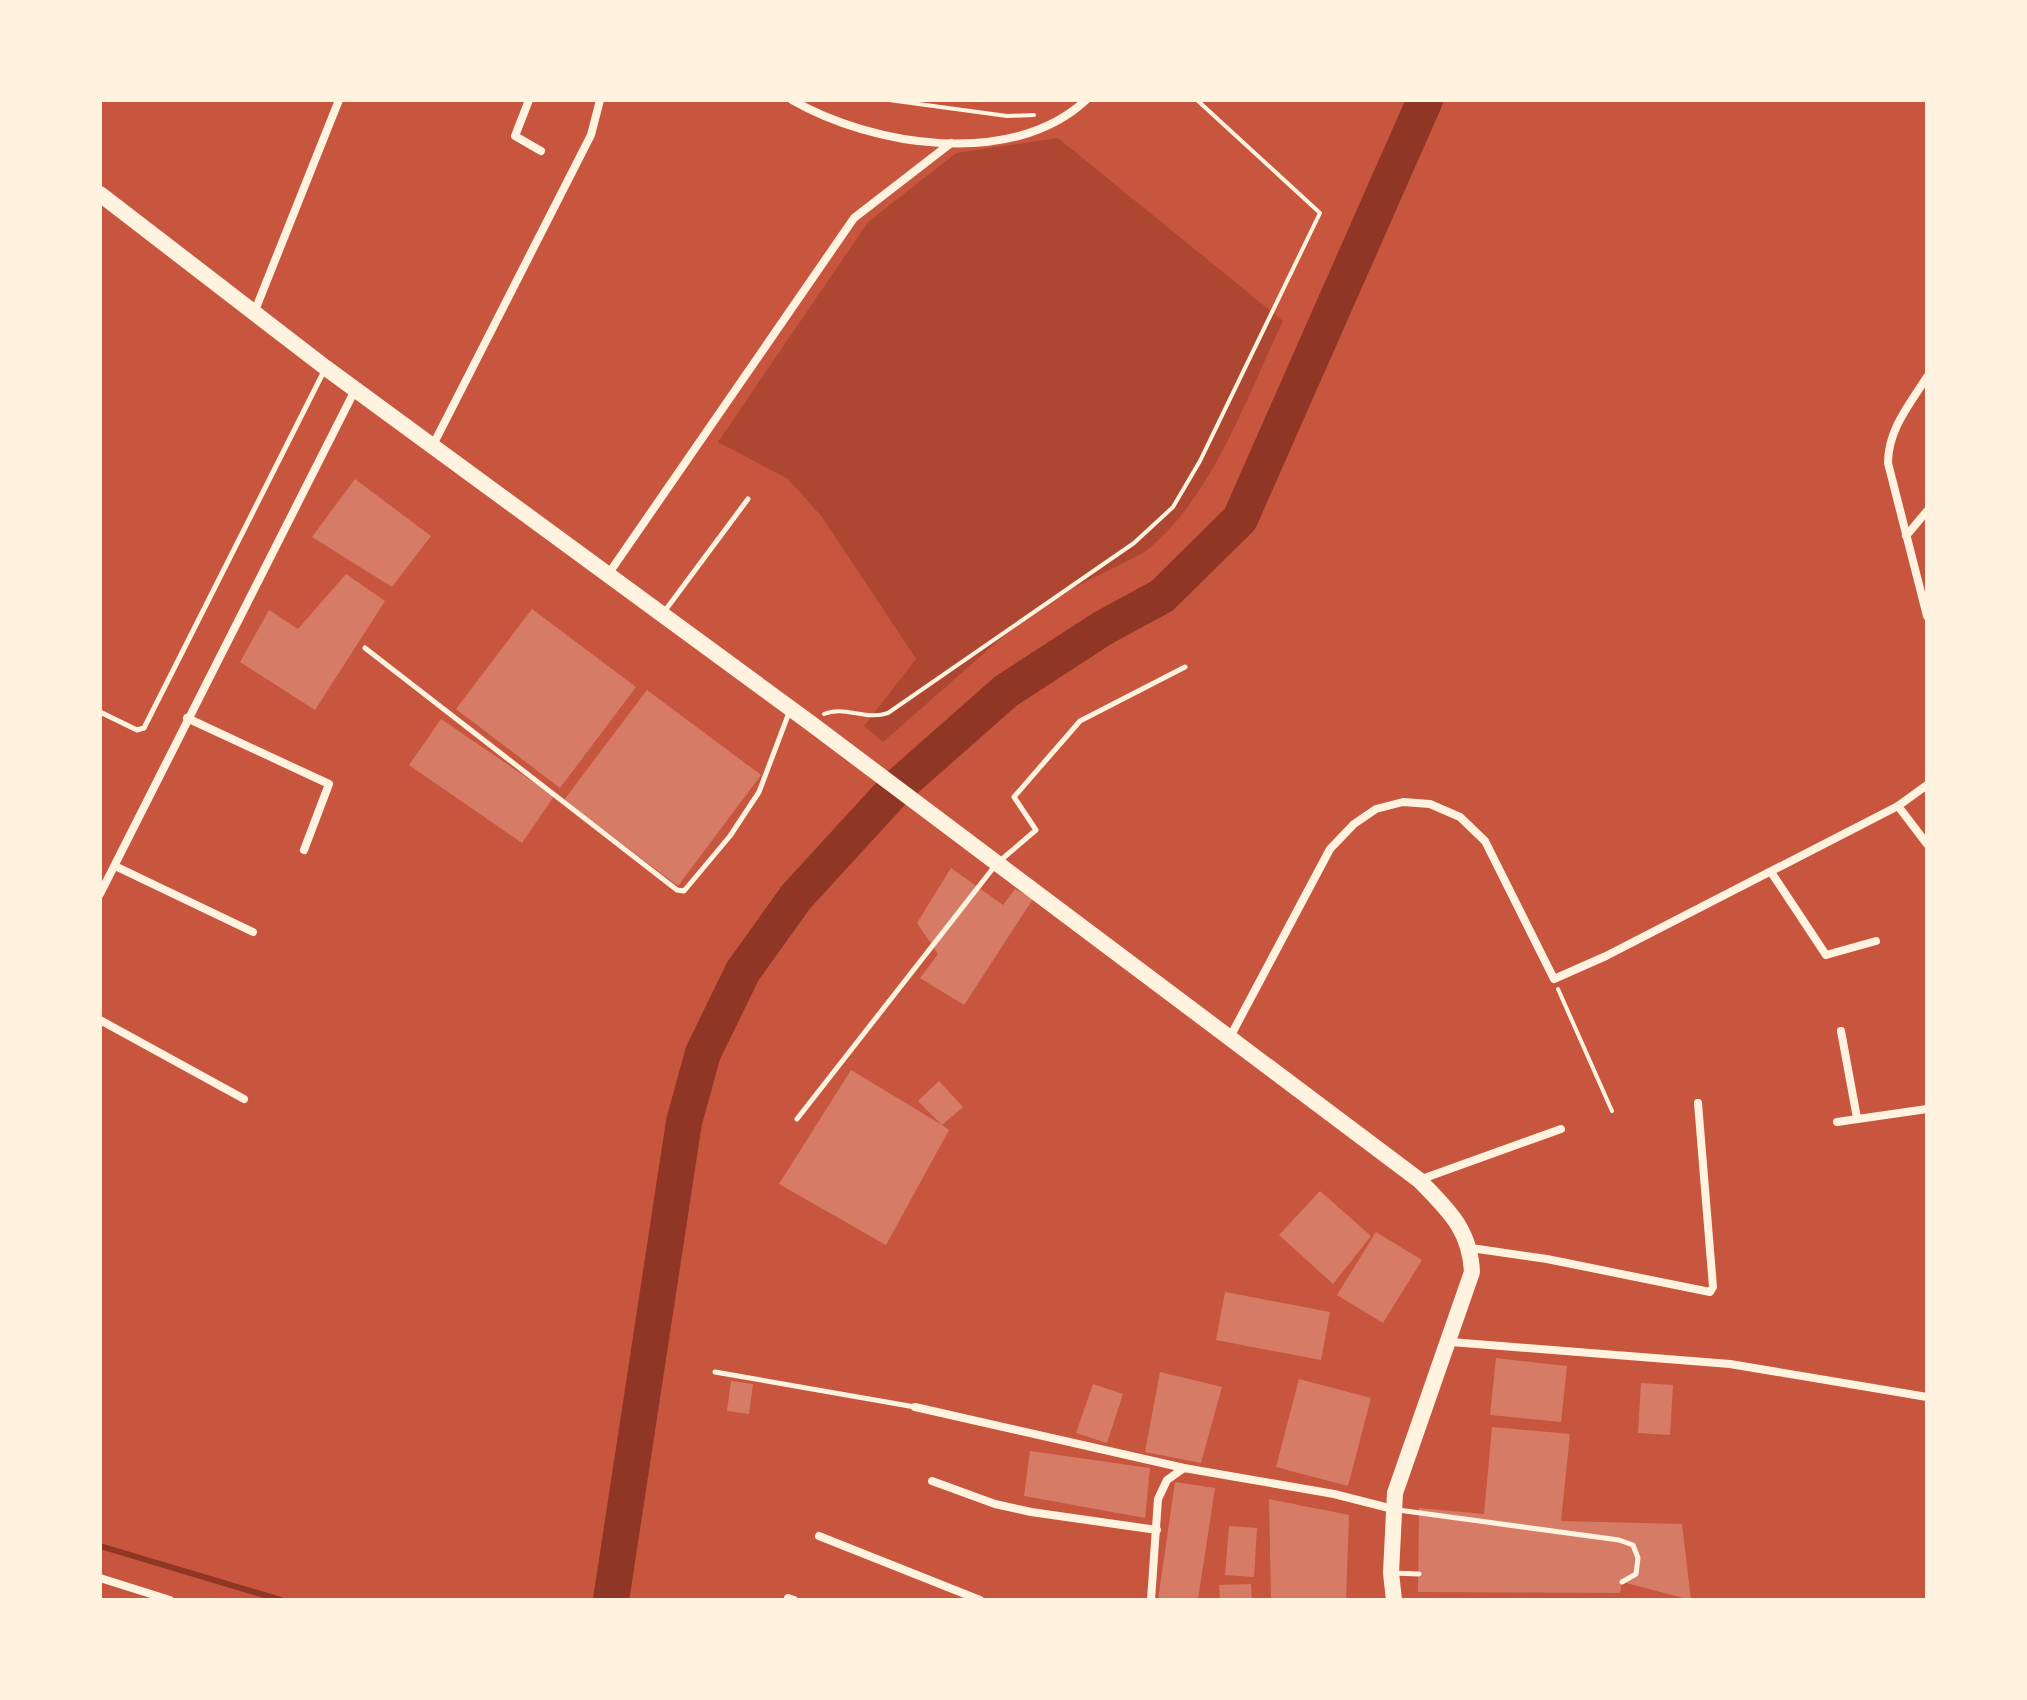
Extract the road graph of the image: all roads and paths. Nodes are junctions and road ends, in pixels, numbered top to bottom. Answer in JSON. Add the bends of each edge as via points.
{"nodes":[{"id":1,"x":339,"y":100,"type":"edge"},
{"id":2,"x":529,"y":100,"type":"edge"},
{"id":3,"x":600,"y":100,"type":"edge"},
{"id":4,"x":792,"y":100,"type":"edge"},
{"id":5,"x":889,"y":100,"type":"edge"},
{"id":6,"x":1086,"y":100,"type":"edge"},
{"id":7,"x":1197,"y":100,"type":"edge"},
{"id":8,"x":1039,"y":115,"type":"dead end"},
{"id":9,"x":951,"y":143,"type":"junction"},
{"id":10,"x":541,"y":151,"type":"dead end"},
{"id":11,"x":100,"y":194,"type":"edge"},
{"id":12,"x":253,"y":314,"type":"junction"},
{"id":13,"x":326,"y":368,"type":"junction"},
{"id":14,"x":1927,"y":377,"type":"edge"},
{"id":15,"x":355,"y":390,"type":"junction"},
{"id":16,"x":432,"y":447,"type":"junction"},
{"id":17,"x":748,"y":499,"type":"dead end"},
{"id":18,"x":1927,"y":511,"type":"edge"},
{"id":19,"x":1906,"y":536,"type":"junction"},
{"id":20,"x":607,"y":576,"type":"junction"},
{"id":21,"x":661,"y":616,"type":"junction"},
{"id":22,"x":1927,"y":616,"type":"edge"},
{"id":23,"x":365,"y":648,"type":"dead end"},
{"id":24,"x":1185,"y":667,"type":"dead end"},
{"id":25,"x":790,"y":709,"type":"junction"},
{"id":26,"x":100,"y":712,"type":"edge"},
{"id":27,"x":187,"y":718,"type":"junction"},
{"id":28,"x":809,"y":722,"type":"junction"},
{"id":29,"x":1927,"y":785,"type":"edge"},
{"id":30,"x":1898,"y":806,"type":"junction"},
{"id":31,"x":1927,"y":844,"type":"edge"},
{"id":32,"x":304,"y":850,"type":"dead end"},
{"id":33,"x":997,"y":863,"type":"junction"},
{"id":34,"x":115,"y":866,"type":"junction"},
{"id":35,"x":1771,"y":872,"type":"junction"},
{"id":36,"x":100,"y":894,"type":"edge"},
{"id":37,"x":253,"y":932,"type":"dead end"},
{"id":38,"x":1876,"y":941,"type":"dead end"},
{"id":39,"x":1554,"y":979,"type":"junction"},
{"id":40,"x":100,"y":1020,"type":"edge"},
{"id":41,"x":1841,"y":1031,"type":"dead end"},
{"id":42,"x":1229,"y":1040,"type":"junction"},
{"id":43,"x":244,"y":1099,"type":"dead end"},
{"id":44,"x":1698,"y":1103,"type":"dead end"},
{"id":45,"x":1927,"y":1109,"type":"edge"},
{"id":46,"x":1612,"y":1111,"type":"dead end"},
{"id":47,"x":1857,"y":1118,"type":"junction"},
{"id":48,"x":797,"y":1119,"type":"dead end"},
{"id":49,"x":1837,"y":1122,"type":"dead end"},
{"id":50,"x":1561,"y":1129,"type":"dead end"},
{"id":51,"x":1419,"y":1180,"type":"junction"},
{"id":52,"x":1471,"y":1248,"type":"junction"},
{"id":53,"x":1451,"y":1342,"type":"junction"},
{"id":54,"x":715,"y":1372,"type":"dead end"},
{"id":55,"x":1927,"y":1397,"type":"edge"},
{"id":56,"x":915,"y":1407,"type":"joint"},
{"id":57,"x":1184,"y":1468,"type":"junction"},
{"id":58,"x":932,"y":1481,"type":"dead end"},
{"id":59,"x":1393,"y":1509,"type":"junction"},
{"id":60,"x":1157,"y":1530,"type":"junction"},
{"id":61,"x":819,"y":1536,"type":"dead end"},
{"id":62,"x":1391,"y":1573,"type":"junction"},
{"id":63,"x":1419,"y":1574,"type":"dead end"},
{"id":64,"x":100,"y":1578,"type":"edge"},
{"id":65,"x":1622,"y":1582,"type":"dead end"},
{"id":66,"x":170,"y":1600,"type":"edge"},
{"id":67,"x":980,"y":1600,"type":"edge"},
{"id":68,"x":1151,"y":1600,"type":"edge"},
{"id":69,"x":1394,"y":1600,"type":"edge"}],
"edges":[{"from":1,"to":12,"type":"street"},
{"from":2,"to":10,"type":"street","via":[[515,136]]},
{"from":3,"to":16,"type":"street","via":[[591,135]]},
{"from":4,"to":9,"type":"street","via":[[848,128]]},
{"from":5,"to":8,"type":"path","via":[[1007,116]]},
{"from":6,"to":9,"type":"street","via":[[1048,129]]},
{"from":7,"to":28,"type":"path","via":[[1320,213],[1173,507],[1134,543],[888,713],[874,717],[835,710]]},
{"from":9,"to":20,"type":"street","via":[[854,218]]},
{"from":11,"to":12,"type":"main road"},
{"from":12,"to":13,"type":"main road"},
{"from":13,"to":15,"type":"main road"},
{"from":13,"to":26,"type":"lane","via":[[144,728],[137,730]]},
{"from":14,"to":19,"type":"street","via":[[1888,444]]},
{"from":15,"to":16,"type":"main road"},
{"from":15,"to":27,"type":"street"},
{"from":16,"to":20,"type":"main road"},
{"from":17,"to":21,"type":"lane"},
{"from":18,"to":19,"type":"street"},
{"from":19,"to":22,"type":"street"},
{"from":20,"to":21,"type":"main road"},
{"from":21,"to":25,"type":"main road"},
{"from":23,"to":25,"type":"lane","via":[[672,887],[684,891],[759,792]]},
{"from":24,"to":33,"type":"lane","via":[[1075,725],[1014,797],[1036,826],[1035,834]]},
{"from":25,"to":28,"type":"main road"},
{"from":27,"to":32,"type":"street","via":[[329,784]]},
{"from":27,"to":34,"type":"street"},
{"from":28,"to":33,"type":"main road"},
{"from":29,"to":30,"type":"street"},
{"from":30,"to":31,"type":"street"},
{"from":30,"to":35,"type":"street"},
{"from":33,"to":42,"type":"main road"},
{"from":33,"to":48,"type":"lane"},
{"from":34,"to":36,"type":"street"},
{"from":34,"to":37,"type":"street"},
{"from":35,"to":38,"type":"street","via":[[1826,955]]},
{"from":35,"to":39,"type":"street"},
{"from":39,"to":42,"type":"street","via":[[1485,841],[1460,817],[1430,804],[1403,802],[1376,809],[1330,849]]},
{"from":39,"to":46,"type":"path"},
{"from":40,"to":43,"type":"street"},
{"from":41,"to":47,"type":"street"},
{"from":42,"to":51,"type":"main road"},
{"from":44,"to":52,"type":"street","via":[[1710,1292]]},
{"from":45,"to":47,"type":"street"},
{"from":47,"to":49,"type":"street"},
{"from":50,"to":51,"type":"street"},
{"from":51,"to":52,"type":"main road","via":[[1448,1211]]},
{"from":52,"to":53,"type":"main road","via":[[1470,1286]]},
{"from":53,"to":55,"type":"street","via":[[1706,1361]]},
{"from":53,"to":59,"type":"main road","via":[[1400,1475]]},
{"from":54,"to":56,"type":"lane"},
{"from":56,"to":57,"type":"street"},
{"from":57,"to":59,"type":"street"},
{"from":57,"to":60,"type":"street","via":[[1161,1486]]},
{"from":58,"to":60,"type":"street","via":[[1031,1512]]},
{"from":59,"to":62,"type":"main road"},
{"from":59,"to":65,"type":"lane","via":[[1619,1540],[1633,1545],[1638,1558],[1636,1574]]},
{"from":60,"to":68,"type":"street"},
{"from":61,"to":67,"type":"street"},
{"from":62,"to":63,"type":"lane"},
{"from":62,"to":69,"type":"main road"},
{"from":64,"to":66,"type":"street"}]}
